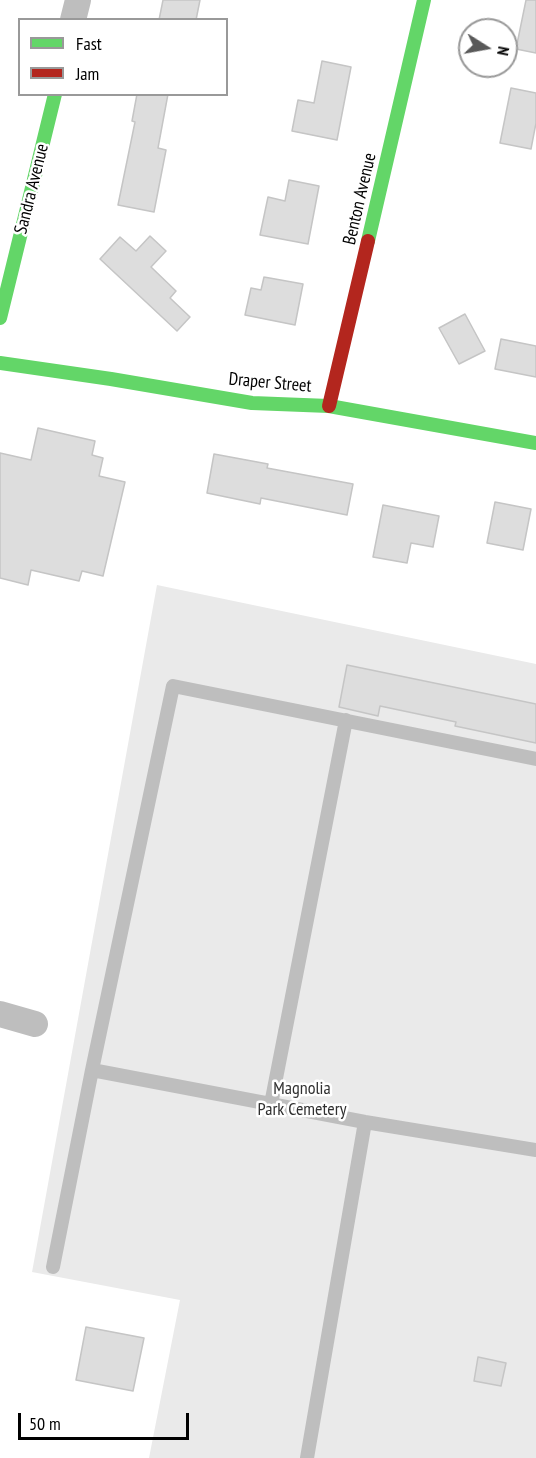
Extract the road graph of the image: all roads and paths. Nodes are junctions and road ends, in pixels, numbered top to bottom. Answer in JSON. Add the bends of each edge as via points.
{"nodes":[{"id":1,"x":78,"y":0,"type":"edge"},
{"id":2,"x":424,"y":0,"type":"edge"},
{"id":3,"x":74,"y":18,"type":"edge"},
{"id":4,"x":55,"y":96,"type":"edge"},
{"id":5,"x":0,"y":318,"type":"edge"},
{"id":6,"x":0,"y":363,"type":"edge"},
{"id":7,"x":329,"y":406,"type":"junction"},
{"id":8,"x":536,"y":443,"type":"edge"},
{"id":9,"x":346,"y":720,"type":"junction"},
{"id":10,"x":536,"y":759,"type":"edge"},
{"id":11,"x":0,"y":1014,"type":"edge"},
{"id":12,"x":34,"y":1024,"type":"dead end"},
{"id":13,"x":92,"y":1070,"type":"junction"},
{"id":14,"x":271,"y":1104,"type":"junction"},
{"id":15,"x":364,"y":1122,"type":"junction"},
{"id":16,"x":536,"y":1150,"type":"edge"},
{"id":17,"x":53,"y":1267,"type":"dead end"},
{"id":18,"x":307,"y":1458,"type":"edge"}],
"edges":[{"from":1,"to":3,"type":"street"},
{"from":2,"to":7,"type":"street","name":"Benton Avenue"},
{"from":4,"to":5,"type":"street","name":"Sandra Avenue"},
{"from":6,"to":7,"type":"street","name":"Draper Street","via":[[252,403]]},
{"from":7,"to":8,"type":"street","name":"Draper Street"},
{"from":9,"to":10,"type":"lane"},
{"from":9,"to":13,"type":"lane","via":[[173,686]]},
{"from":9,"to":14,"type":"lane"},
{"from":11,"to":12,"type":"street"},
{"from":13,"to":14,"type":"lane"},
{"from":13,"to":17,"type":"lane"},
{"from":14,"to":15,"type":"lane"},
{"from":15,"to":16,"type":"lane"},
{"from":15,"to":18,"type":"lane"}]}
